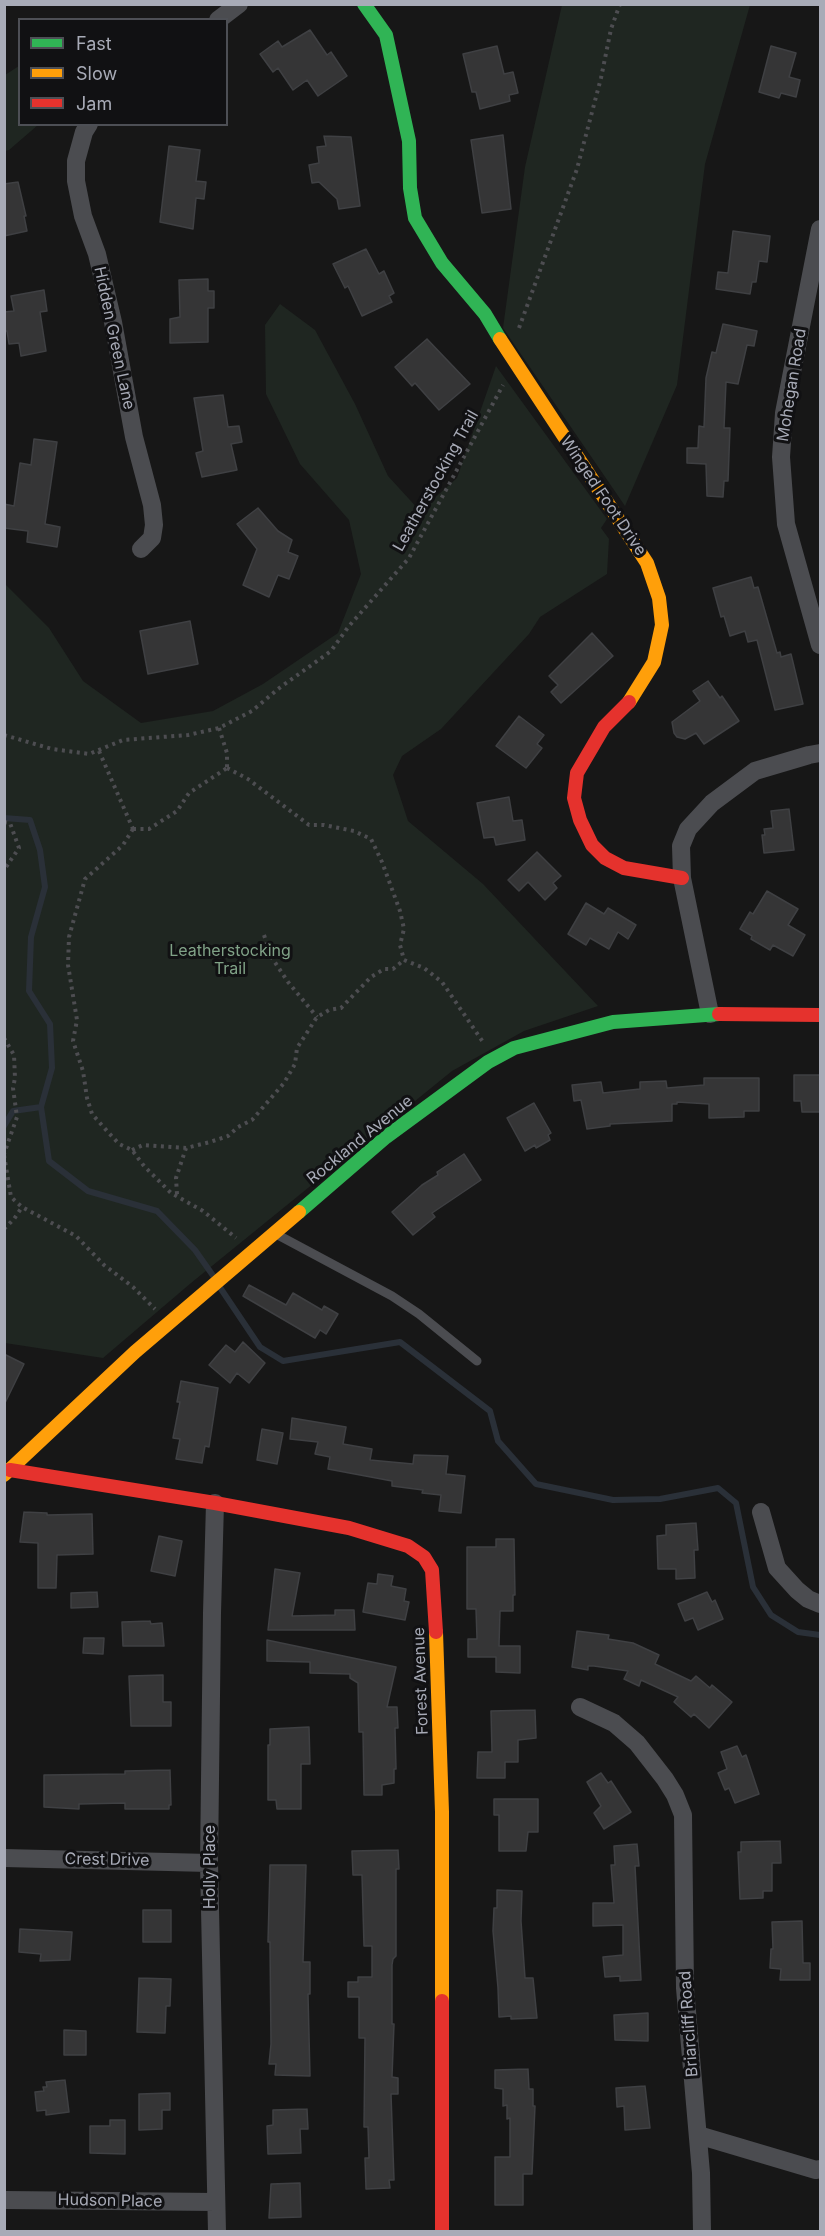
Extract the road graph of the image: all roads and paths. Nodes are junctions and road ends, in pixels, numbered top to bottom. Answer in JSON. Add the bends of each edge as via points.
{"nodes":[{"id":1,"x":239,"y":4,"type":"edge"},
{"id":2,"x":364,"y":4,"type":"edge"},
{"id":3,"x":620,"y":4,"type":"edge"},
{"id":4,"x":221,"y":18,"type":"edge"},
{"id":5,"x":88,"y":126,"type":"edge"},
{"id":6,"x":820,"y":229,"type":"edge"},
{"id":7,"x":518,"y":332,"type":"dead end"},
{"id":8,"x":508,"y":376,"type":"dead end"},
{"id":9,"x":141,"y":549,"type":"dead end"},
{"id":10,"x":820,"y":645,"type":"edge"},
{"id":11,"x":219,"y":728,"type":"junction"},
{"id":12,"x":4,"y":735,"type":"edge"},
{"id":13,"x":99,"y":751,"type":"junction"},
{"id":14,"x":820,"y":753,"type":"edge"},
{"id":15,"x":227,"y":768,"type":"junction"},
{"id":16,"x":4,"y":822,"type":"edge"},
{"id":17,"x":133,"y":829,"type":"junction"},
{"id":18,"x":4,"y":870,"type":"edge"},
{"id":19,"x":682,"y":878,"type":"junction"},
{"id":20,"x":264,"y":935,"type":"dead end"},
{"id":21,"x":404,"y":960,"type":"junction"},
{"id":22,"x":710,"y":1014,"type":"junction"},
{"id":23,"x":820,"y":1015,"type":"edge"},
{"id":24,"x":317,"y":1017,"type":"junction"},
{"id":25,"x":4,"y":1038,"type":"edge"},
{"id":26,"x":494,"y":1059,"type":"junction"},
{"id":27,"x":186,"y":1148,"type":"junction"},
{"id":28,"x":132,"y":1150,"type":"junction"},
{"id":29,"x":4,"y":1154,"type":"edge"},
{"id":30,"x":177,"y":1195,"type":"junction"},
{"id":31,"x":22,"y":1207,"type":"junction"},
{"id":32,"x":4,"y":1229,"type":"edge"},
{"id":33,"x":274,"y":1233,"type":"junction"},
{"id":34,"x":251,"y":1253,"type":"junction"},
{"id":35,"x":166,"y":1325,"type":"junction"},
{"id":36,"x":477,"y":1361,"type":"dead end"},
{"id":37,"x":7,"y":1473,"type":"edge"},
{"id":38,"x":215,"y":1503,"type":"junction"},
{"id":39,"x":761,"y":1512,"type":"dead end"},
{"id":40,"x":820,"y":1604,"type":"edge"},
{"id":41,"x":580,"y":1707,"type":"dead end"},
{"id":42,"x":4,"y":1858,"type":"edge"},
{"id":43,"x":209,"y":1863,"type":"junction"},
{"id":44,"x":698,"y":2135,"type":"junction"},
{"id":45,"x":820,"y":2169,"type":"edge"},
{"id":46,"x":4,"y":2200,"type":"edge"},
{"id":47,"x":216,"y":2202,"type":"junction"},
{"id":48,"x":217,"y":2232,"type":"edge"},
{"id":49,"x":442,"y":2232,"type":"edge"},
{"id":50,"x":702,"y":2232,"type":"edge"}],
"edges":[{"from":1,"to":4,"type":"street"},
{"from":2,"to":19,"type":"street","name":"Winged Foot Drive","via":[[386,35],[409,141],[415,218],[442,263],[485,314],[647,562],[659,598],[662,625],[654,662],[634,697],[604,727],[577,773],[574,798],[580,820],[592,845],[605,858],[624,868]]},
{"from":3,"to":7,"type":"path","via":[[577,169]]},
{"from":5,"to":9,"type":"street","name":"Hidden Green Lane","via":[[76,161],[76,181],[113,322],[134,437],[152,505],[152,538]]},
{"from":6,"to":10,"type":"street","name":"Mohegan Road","via":[[784,413],[781,457],[786,524]]},
{"from":8,"to":11,"type":"path","name":"Leatherstocking Trail","via":[[409,558],[331,651],[252,711]]},
{"from":11,"to":13,"type":"path","name":"Leatherstocking Trail","via":[[188,735],[123,740]]},
{"from":11,"to":15,"type":"path"},
{"from":12,"to":13,"type":"path","name":"Leatherstocking Trail","via":[[72,753]]},
{"from":13,"to":17,"type":"path"},
{"from":14,"to":19,"type":"street","via":[[755,771],[712,803],[688,829],[681,846]]},
{"from":15,"to":17,"type":"path","via":[[189,793],[168,817],[149,829]]},
{"from":15,"to":21,"type":"path","via":[[248,778],[309,825],[354,831],[371,839],[400,911]]},
{"from":16,"to":18,"type":"path","via":[[10,823],[19,848]]},
{"from":17,"to":28,"type":"path","via":[[123,845],[85,879],[69,937],[68,965],[76,1020],[73,1041],[92,1114],[119,1144]]},
{"from":19,"to":22,"type":"street"},
{"from":20,"to":24,"type":"path","via":[[272,958]]},
{"from":21,"to":24,"type":"path","via":[[371,977],[340,1008]]},
{"from":21,"to":26,"type":"path","via":[[424,968],[442,982]]},
{"from":22,"to":23,"type":"street","name":"Rockland Avenue"},
{"from":22,"to":26,"type":"street","name":"Rockland Avenue","via":[[613,1022],[514,1048]]},
{"from":24,"to":27,"type":"path","via":[[297,1048],[284,1083],[252,1120],[228,1136]]},
{"from":25,"to":29,"type":"path","via":[[14,1055],[16,1103],[16,1117]]},
{"from":26,"to":33,"type":"street","name":"Rockland Avenue","via":[[386,1137]]},
{"from":27,"to":28,"type":"path","via":[[143,1145]]},
{"from":27,"to":30,"type":"path","via":[[176,1178]]},
{"from":28,"to":30,"type":"path"},
{"from":29,"to":31,"type":"path","via":[[11,1197]]},
{"from":30,"to":34,"type":"path","via":[[203,1211]]},
{"from":31,"to":32,"type":"path"},
{"from":31,"to":35,"type":"path","via":[[76,1236],[152,1304]]},
{"from":33,"to":34,"type":"street","name":"Rockland Avenue"},
{"from":33,"to":36,"type":"lane","via":[[392,1296]]},
{"from":34,"to":35,"type":"street","name":"Rockland Avenue"},
{"from":35,"to":37,"type":"street","name":"Rockland Avenue"},
{"from":37,"to":38,"type":"street","name":"Forest Avenue"},
{"from":38,"to":43,"type":"street","name":"Holly Place"},
{"from":38,"to":49,"type":"street","name":"Forest Avenue","via":[[348,1528],[408,1546],[424,1557],[432,1570],[442,1812]]},
{"from":39,"to":40,"type":"street","via":[[777,1568],[797,1590]]},
{"from":41,"to":44,"type":"street","name":"Briarcliff Road","via":[[614,1723],[637,1743],[665,1779],[683,1815],[685,1988]]},
{"from":42,"to":43,"type":"street","name":"Crest Drive"},
{"from":43,"to":47,"type":"street","name":"Holly Place"},
{"from":44,"to":45,"type":"street"},
{"from":44,"to":50,"type":"street","name":"Briarcliff Road"},
{"from":46,"to":47,"type":"street","name":"Hudson Place"},
{"from":47,"to":48,"type":"street","name":"Holly Place"}]}
